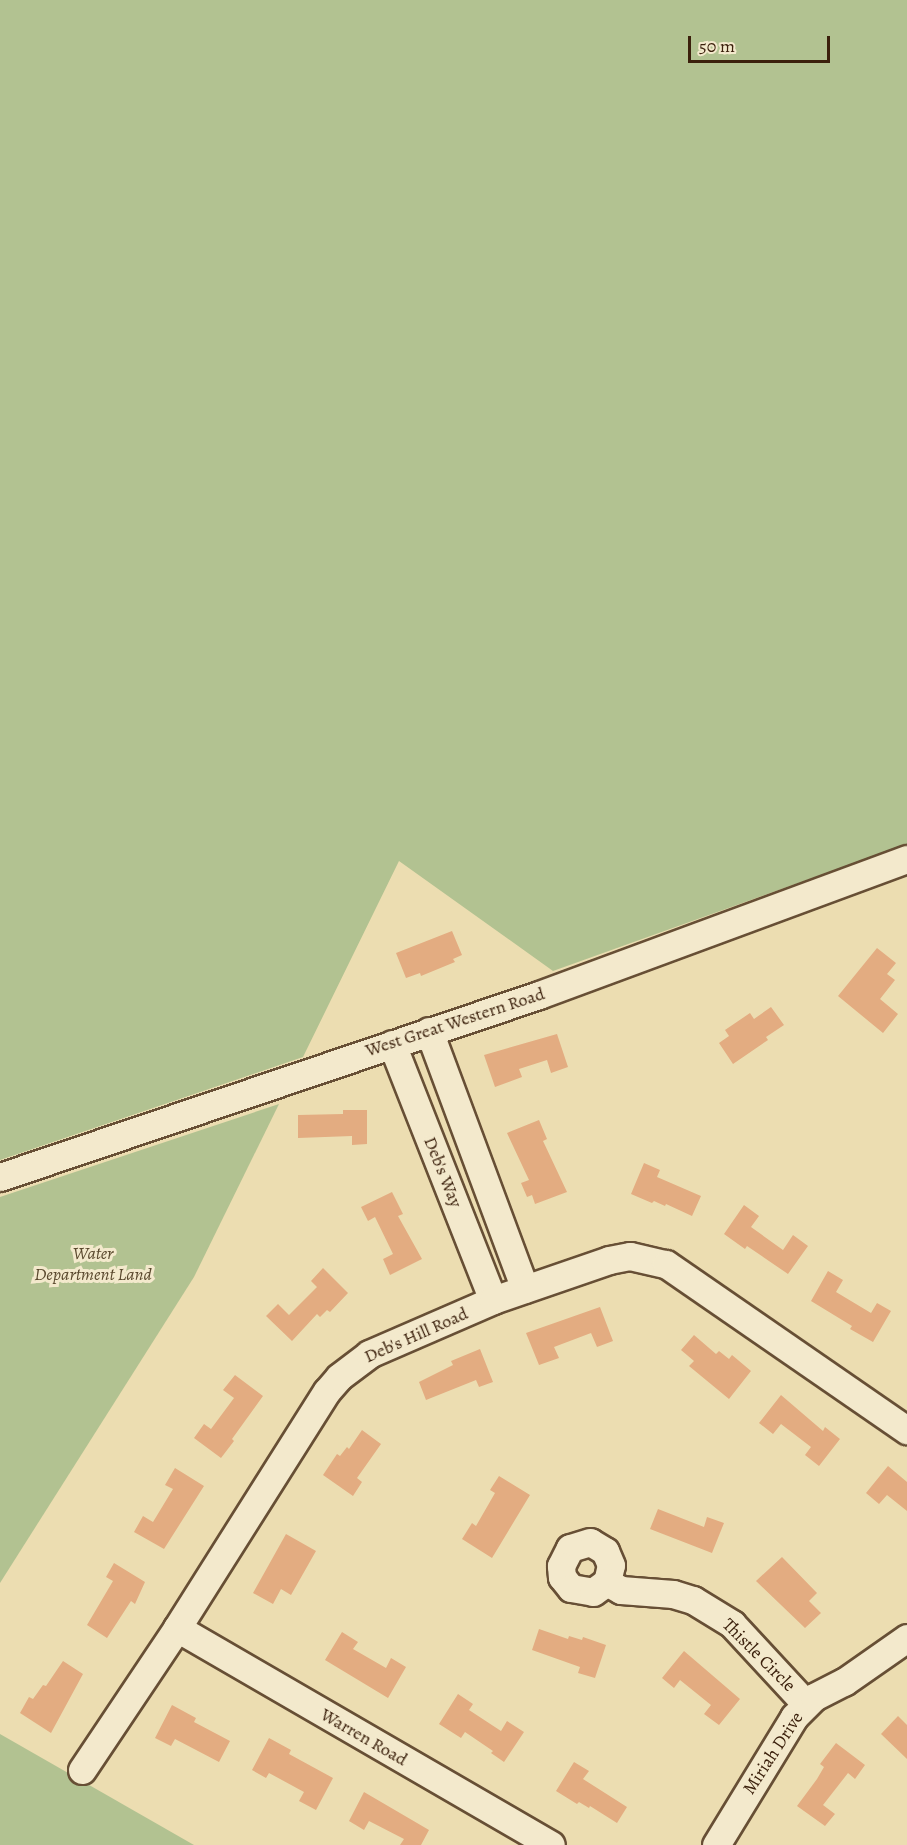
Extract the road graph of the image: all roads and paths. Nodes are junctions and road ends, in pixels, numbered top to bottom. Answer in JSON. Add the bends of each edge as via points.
{"nodes":[{"id":1,"x":907,"y":859,"type":"edge"},
{"id":2,"x":429,"y":1031,"type":"junction"},
{"id":3,"x":392,"y":1044,"type":"junction"},
{"id":4,"x":0,"y":1177,"type":"edge"},
{"id":5,"x":525,"y":1289,"type":"junction"},
{"id":6,"x":493,"y":1300,"type":"junction"},
{"id":7,"x":907,"y":1430,"type":"edge"},
{"id":8,"x":607,"y":1582,"type":"dead end"},
{"id":9,"x":177,"y":1628,"type":"junction"},
{"id":10,"x":907,"y":1638,"type":"edge"},
{"id":11,"x":806,"y":1704,"type":"junction"},
{"id":12,"x":82,"y":1770,"type":"dead end"},
{"id":13,"x":551,"y":1845,"type":"edge"},
{"id":14,"x":716,"y":1845,"type":"edge"}],
"edges":[{"from":1,"to":2,"type":"street","name":"West Great Western Road"},
{"from":2,"to":3,"type":"street","name":"West Great Western Road"},
{"from":2,"to":5,"type":"street","name":"Deb's Way"},
{"from":3,"to":4,"type":"street","name":"West Great Western Road"},
{"from":3,"to":6,"type":"street","name":"Deb's Way"},
{"from":5,"to":6,"type":"street","name":"Deb's Hill Road"},
{"from":5,"to":7,"type":"street","name":"Deb's Hill Road","via":[[630,1256],[666,1264]]},
{"from":6,"to":9,"type":"street","name":"Deb's Hill Road","via":[[369,1354],[339,1377]]},
{"from":8,"to":11,"type":"street","name":"Thistle Circle","via":[[621,1590],[683,1597],[721,1616]]},
{"from":9,"to":12,"type":"street","name":"Deb's Hill Road"},
{"from":9,"to":13,"type":"street","name":"Warren Road"},
{"from":10,"to":11,"type":"street","name":"Miriah Drive"},
{"from":11,"to":14,"type":"street","name":"Miriah Drive","via":[[783,1732]]}]}
